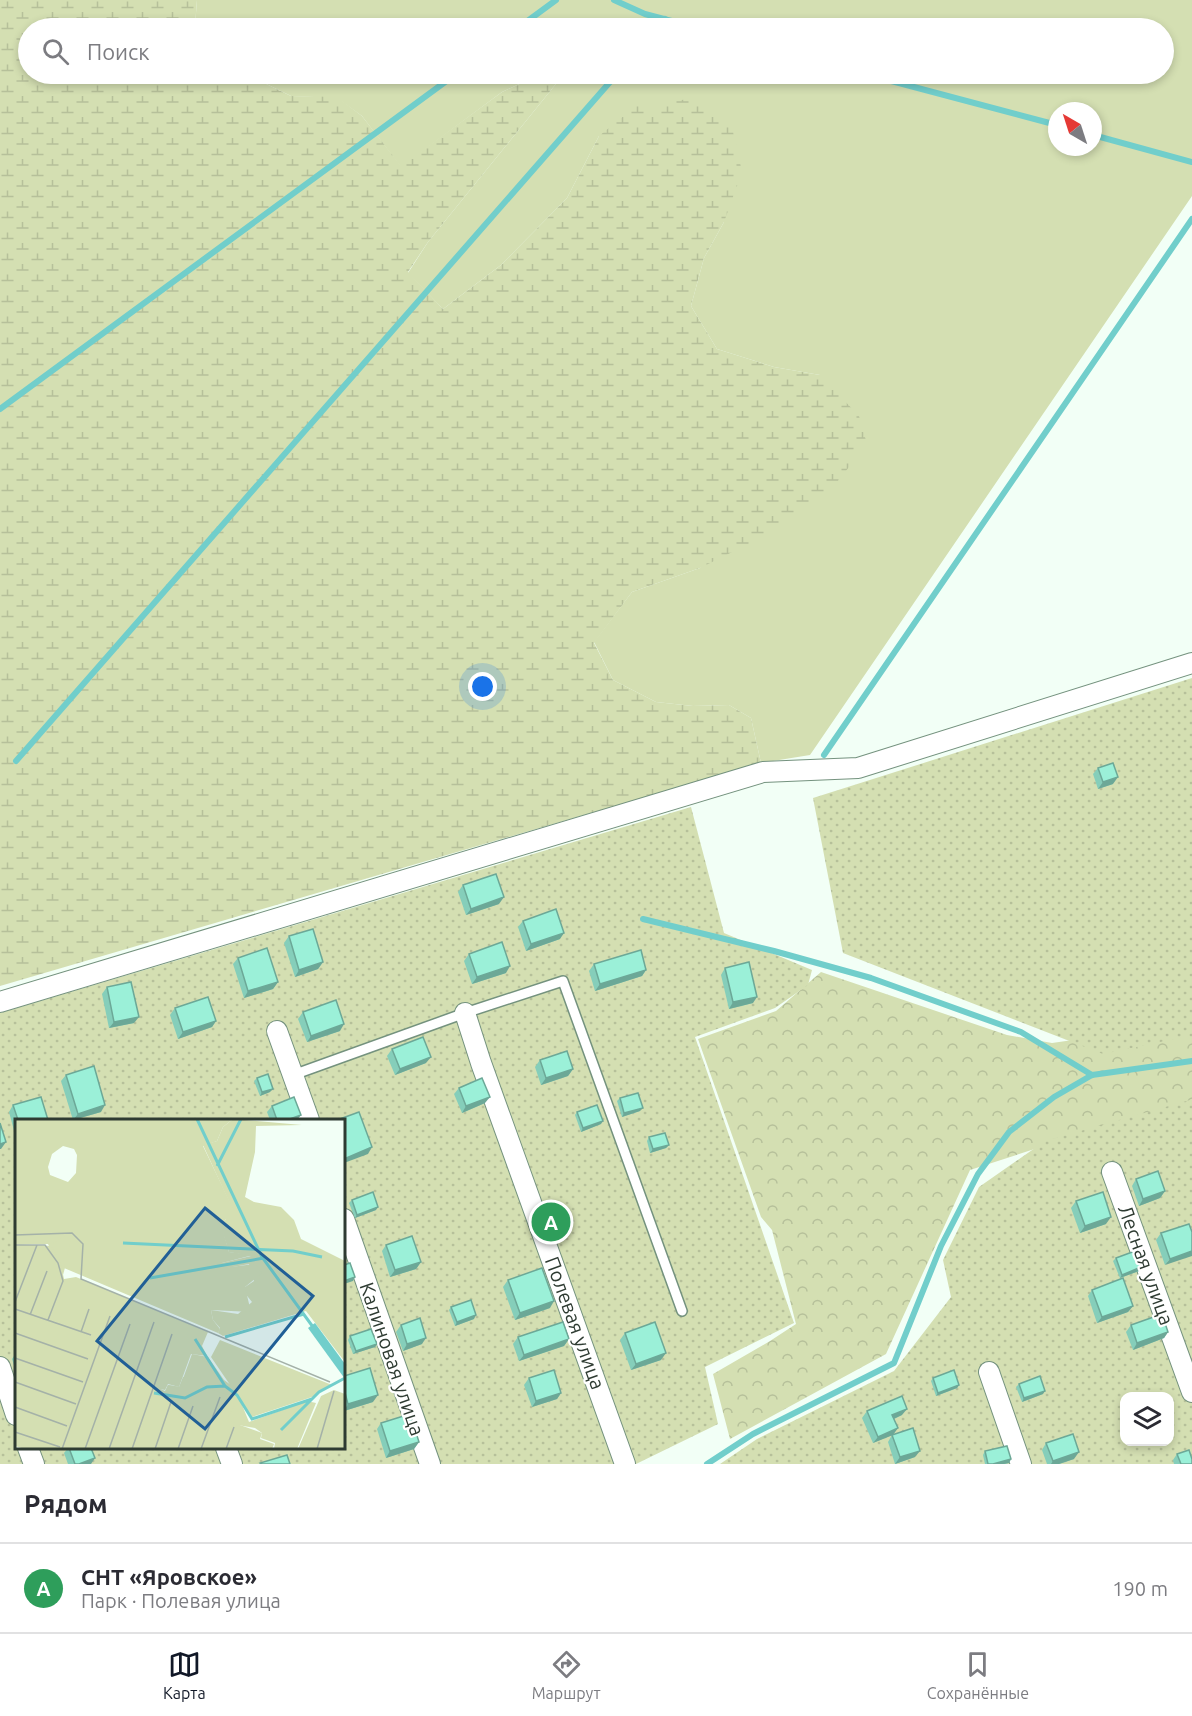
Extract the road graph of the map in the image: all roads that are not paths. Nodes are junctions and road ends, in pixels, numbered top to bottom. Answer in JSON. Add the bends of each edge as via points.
{"nodes":[{"id":1,"x":1192,"y":663,"type":"edge"},
{"id":2,"x":0,"y":1002,"type":"edge"},
{"id":3,"x":465,"y":1012,"type":"junction"},
{"id":4,"x":277,"y":1031,"type":"dead end"},
{"id":5,"x":293,"y":1075,"type":"junction"},
{"id":6,"x":309,"y":1119,"type":"edge"},
{"id":7,"x":1113,"y":1172,"type":"dead end"},
{"id":8,"x":345,"y":1222,"type":"edge"},
{"id":9,"x":682,"y":1311,"type":"dead end"},
{"id":10,"x":0,"y":1367,"type":"edge"},
{"id":11,"x":989,"y":1372,"type":"dead end"},
{"id":12,"x":1192,"y":1392,"type":"edge"},
{"id":13,"x":15,"y":1412,"type":"edge"},
{"id":14,"x":28,"y":1449,"type":"edge"},
{"id":15,"x":226,"y":1449,"type":"edge"},
{"id":16,"x":34,"y":1464,"type":"edge"},
{"id":17,"x":232,"y":1464,"type":"edge"},
{"id":18,"x":429,"y":1464,"type":"edge"},
{"id":19,"x":625,"y":1464,"type":"edge"},
{"id":20,"x":1021,"y":1464,"type":"edge"}],
"edges":[{"from":1,"to":2,"type":"street","via":[[858,768],[763,772]]},
{"from":3,"to":5,"type":"lane"},
{"from":3,"to":9,"type":"lane","via":[[563,981]]},
{"from":3,"to":19,"type":"street","name":"Полевая улица"},
{"from":4,"to":5,"type":"street"},
{"from":5,"to":6,"type":"street"},
{"from":7,"to":12,"type":"street","name":"Лесная улица"},
{"from":8,"to":18,"type":"street","name":"Калиновая улица"},
{"from":10,"to":13,"type":"street"},
{"from":11,"to":20,"type":"street"},
{"from":14,"to":16,"type":"street"},
{"from":15,"to":17,"type":"street"}]}
